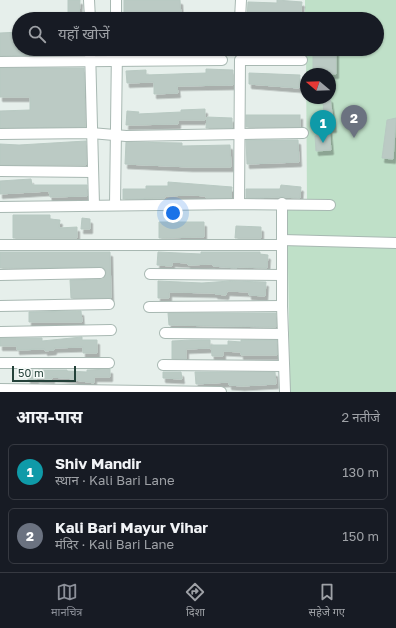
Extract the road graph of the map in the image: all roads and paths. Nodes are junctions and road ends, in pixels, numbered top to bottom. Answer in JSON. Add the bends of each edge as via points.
{"nodes":[{"id":1,"x":90,"y":0,"type":"edge"},
{"id":2,"x":116,"y":0,"type":"edge"},
{"id":3,"x":241,"y":0,"type":"edge"},
{"id":4,"x":90,"y":12,"type":"edge"},
{"id":5,"x":116,"y":12,"type":"edge"},
{"id":6,"x":240,"y":12,"type":"edge"},
{"id":7,"x":90,"y":56,"type":"edge"},
{"id":8,"x":117,"y":56,"type":"edge"},
{"id":9,"x":90,"y":60,"type":"junction"},
{"id":10,"x":222,"y":60,"type":"dead end"},
{"id":11,"x":302,"y":60,"type":"dead end"},
{"id":12,"x":117,"y":61,"type":"junction"},
{"id":13,"x":0,"y":62,"type":"edge"},
{"id":14,"x":92,"y":133,"type":"junction"},
{"id":15,"x":240,"y":133,"type":"junction"},
{"id":16,"x":303,"y":133,"type":"dead end"},
{"id":17,"x":0,"y":134,"type":"edge"},
{"id":18,"x":116,"y":135,"type":"junction"},
{"id":19,"x":0,"y":171,"type":"edge"},
{"id":20,"x":93,"y":172,"type":"junction"},
{"id":21,"x":240,"y":204,"type":"junction"},
{"id":22,"x":282,"y":204,"type":"junction"},
{"id":23,"x":94,"y":205,"type":"junction"},
{"id":24,"x":115,"y":205,"type":"junction"},
{"id":25,"x":330,"y":205,"type":"dead end"},
{"id":26,"x":0,"y":207,"type":"edge"},
{"id":27,"x":282,"y":242,"type":"junction"},
{"id":28,"x":396,"y":243,"type":"edge"},
{"id":29,"x":0,"y":245,"type":"edge"},
{"id":30,"x":100,"y":273,"type":"dead end"},
{"id":31,"x":150,"y":274,"type":"dead end"},
{"id":32,"x":282,"y":274,"type":"junction"},
{"id":33,"x":0,"y":275,"type":"edge"},
{"id":34,"x":109,"y":304,"type":"dead end"},
{"id":35,"x":0,"y":306,"type":"edge"},
{"id":36,"x":282,"y":306,"type":"junction"},
{"id":37,"x":149,"y":307,"type":"dead end"},
{"id":38,"x":111,"y":330,"type":"dead end"},
{"id":39,"x":0,"y":332,"type":"edge"},
{"id":40,"x":165,"y":333,"type":"dead end"},
{"id":41,"x":283,"y":334,"type":"junction"},
{"id":42,"x":0,"y":363,"type":"edge"},
{"id":43,"x":109,"y":363,"type":"dead end"},
{"id":44,"x":163,"y":365,"type":"dead end"},
{"id":45,"x":284,"y":366,"type":"junction"},
{"id":46,"x":0,"y":389,"type":"edge"},
{"id":47,"x":221,"y":392,"type":"edge"},
{"id":48,"x":285,"y":392,"type":"edge"}],
"edges":[{"from":1,"to":4,"type":"street"},
{"from":2,"to":5,"type":"street"},
{"from":3,"to":6,"type":"street"},
{"from":7,"to":9,"type":"street"},
{"from":8,"to":12,"type":"street"},
{"from":9,"to":12,"type":"street"},
{"from":9,"to":13,"type":"street"},
{"from":9,"to":14,"type":"street"},
{"from":10,"to":12,"type":"street"},
{"from":11,"to":15,"type":"street","via":[[240,60]]},
{"from":12,"to":18,"type":"street"},
{"from":14,"to":17,"type":"street"},
{"from":14,"to":18,"type":"street"},
{"from":14,"to":20,"type":"street"},
{"from":15,"to":16,"type":"street"},
{"from":15,"to":18,"type":"street"},
{"from":15,"to":21,"type":"street"},
{"from":18,"to":24,"type":"street"},
{"from":19,"to":20,"type":"street"},
{"from":20,"to":23,"type":"street"},
{"from":21,"to":22,"type":"street"},
{"from":21,"to":24,"type":"street"},
{"from":22,"to":25,"type":"street"},
{"from":22,"to":27,"type":"street"},
{"from":23,"to":24,"type":"street"},
{"from":23,"to":26,"type":"street"},
{"from":27,"to":28,"type":"street"},
{"from":27,"to":29,"type":"street"},
{"from":27,"to":32,"type":"street"},
{"from":30,"to":33,"type":"street"},
{"from":31,"to":32,"type":"street"},
{"from":32,"to":36,"type":"street"},
{"from":34,"to":35,"type":"street"},
{"from":36,"to":37,"type":"street"},
{"from":36,"to":41,"type":"street"},
{"from":38,"to":39,"type":"street"},
{"from":40,"to":41,"type":"street"},
{"from":41,"to":45,"type":"street"},
{"from":42,"to":43,"type":"street"},
{"from":44,"to":45,"type":"street"},
{"from":45,"to":48,"type":"street"},
{"from":46,"to":47,"type":"street"}]}
